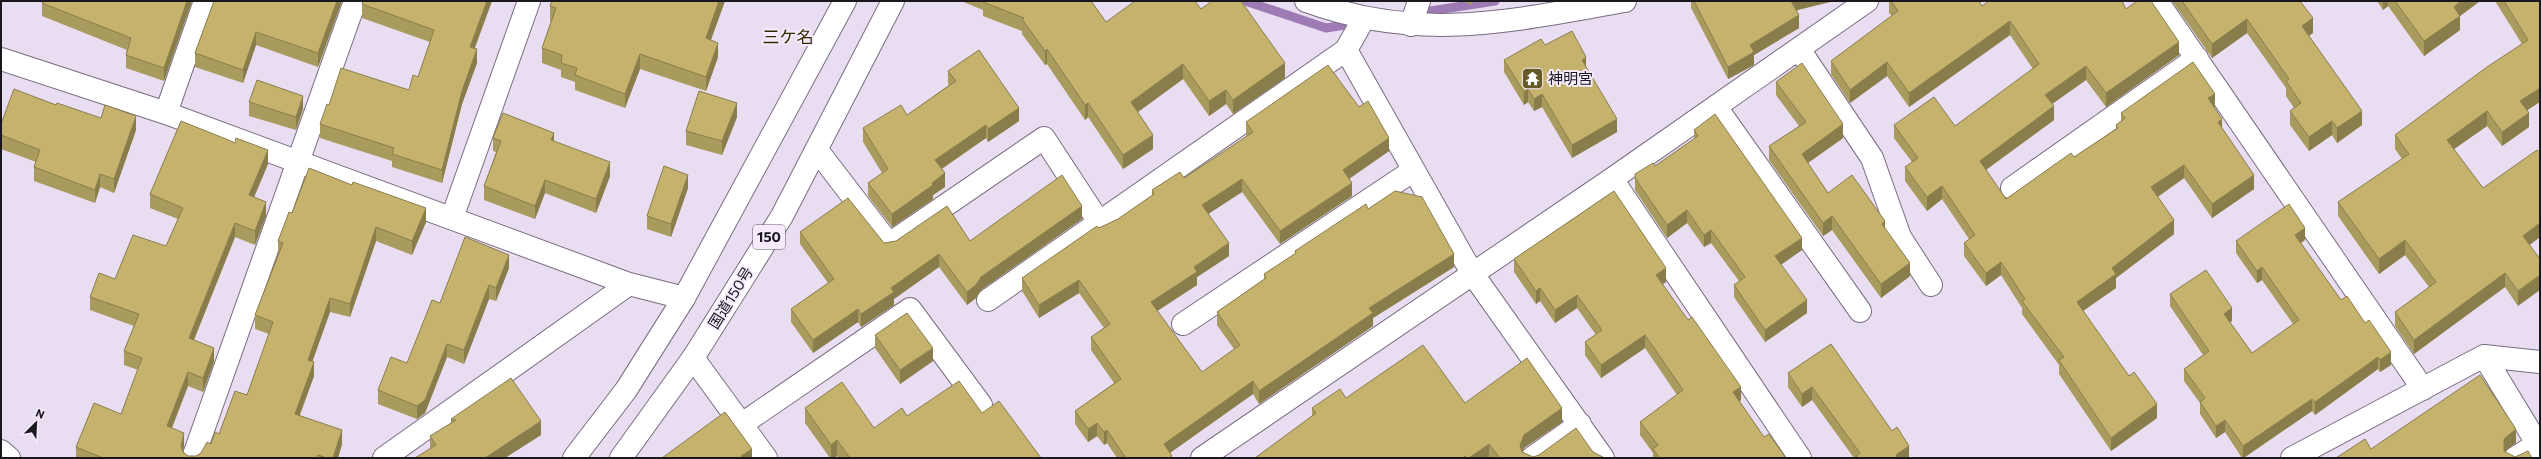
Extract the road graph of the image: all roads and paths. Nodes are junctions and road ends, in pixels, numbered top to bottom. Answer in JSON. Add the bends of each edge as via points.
{"nodes":[{"id":1,"x":205,"y":1,"type":"edge"},
{"id":2,"x":355,"y":1,"type":"edge"},
{"id":3,"x":529,"y":1,"type":"edge"},
{"id":4,"x":845,"y":1,"type":"edge"},
{"id":5,"x":893,"y":1,"type":"edge"},
{"id":6,"x":1306,"y":1,"type":"edge"},
{"id":7,"x":1419,"y":1,"type":"edge"},
{"id":8,"x":1625,"y":1,"type":"edge"},
{"id":9,"x":1867,"y":1,"type":"edge"},
{"id":10,"x":2157,"y":1,"type":"edge"},
{"id":11,"x":1364,"y":18,"type":"junction"},
{"id":12,"x":1411,"y":26,"type":"junction"},
{"id":13,"x":1799,"y":49,"type":"junction"},
{"id":14,"x":1346,"y":50,"type":"junction"},
{"id":15,"x":2197,"y":58,"type":"junction"},
{"id":16,"x":1,"y":59,"type":"edge"},
{"id":17,"x":1716,"y":107,"type":"junction"},
{"id":18,"x":166,"y":113,"type":"junction"},
{"id":19,"x":817,"y":150,"type":"junction"},
{"id":20,"x":299,"y":162,"type":"junction"},
{"id":21,"x":1414,"y":170,"type":"junction"},
{"id":22,"x":1612,"y":179,"type":"junction"},
{"id":23,"x":2012,"y":188,"type":"dead end"},
{"id":24,"x":452,"y":218,"type":"junction"},
{"id":25,"x":1099,"y":222,"type":"junction"},
{"id":26,"x":1472,"y":273,"type":"junction"},
{"id":27,"x":629,"y":284,"type":"junction"},
{"id":28,"x":1931,"y":285,"type":"dead end"},
{"id":29,"x":684,"y":298,"type":"junction"},
{"id":30,"x":988,"y":300,"type":"dead end"},
{"id":31,"x":1860,"y":311,"type":"dead end"},
{"id":32,"x":1183,"y":324,"type":"dead end"},
{"id":33,"x":2484,"y":356,"type":"junction"},
{"id":34,"x":693,"y":358,"type":"junction"},
{"id":35,"x":2540,"y":362,"type":"edge"},
{"id":36,"x":2423,"y":389,"type":"junction"},
{"id":37,"x":981,"y":405,"type":"dead end"},
{"id":38,"x":742,"y":424,"type":"junction"},
{"id":39,"x":1580,"y":424,"type":"junction"},
{"id":40,"x":2539,"y":446,"type":"edge"},
{"id":41,"x":1,"y":451,"type":"edge"},
{"id":42,"x":9,"y":458,"type":"edge"},
{"id":43,"x":193,"y":458,"type":"edge"},
{"id":44,"x":384,"y":458,"type":"edge"},
{"id":45,"x":574,"y":458,"type":"edge"},
{"id":46,"x":621,"y":458,"type":"edge"},
{"id":47,"x":766,"y":458,"type":"edge"},
{"id":48,"x":1202,"y":458,"type":"edge"},
{"id":49,"x":1532,"y":458,"type":"edge"},
{"id":50,"x":1603,"y":458,"type":"edge"},
{"id":51,"x":1800,"y":458,"type":"edge"},
{"id":52,"x":2292,"y":458,"type":"edge"},
{"id":53,"x":2515,"y":458,"type":"edge"}],
"edges":[{"from":1,"to":18,"type":"main road"},
{"from":2,"to":20,"type":"main road"},
{"from":3,"to":24,"type":"main road"},
{"from":4,"to":29,"type":"main road"},
{"from":5,"to":19,"type":"main road","name":"国道150号","number":"150"},
{"from":6,"to":11,"type":"main road"},
{"from":7,"to":12,"type":"main road"},
{"from":8,"to":12,"type":"main road","via":[[1494,23]]},
{"from":9,"to":13,"type":"main road"},
{"from":10,"to":15,"type":"main road"},
{"from":11,"to":12,"type":"main road"},
{"from":11,"to":14,"type":"main road"},
{"from":13,"to":17,"type":"main road"},
{"from":13,"to":28,"type":"main road","via":[[1872,158],[1900,237]]},
{"from":14,"to":21,"type":"main road"},
{"from":14,"to":25,"type":"main road"},
{"from":15,"to":23,"type":"main road"},
{"from":15,"to":36,"type":"main road"},
{"from":16,"to":18,"type":"main road"},
{"from":17,"to":22,"type":"main road"},
{"from":17,"to":31,"type":"main road"},
{"from":18,"to":20,"type":"main road"},
{"from":19,"to":25,"type":"main road","via":[[889,244],[1044,138]]},
{"from":19,"to":34,"type":"main road","name":"国道150号","number":"150","via":[[782,216]]},
{"from":20,"to":24,"type":"main road"},
{"from":20,"to":43,"type":"main road"},
{"from":21,"to":26,"type":"main road"},
{"from":21,"to":32,"type":"main road"},
{"from":22,"to":26,"type":"main road"},
{"from":22,"to":51,"type":"main road"},
{"from":24,"to":27,"type":"main road"},
{"from":25,"to":30,"type":"main road"},
{"from":26,"to":39,"type":"main road"},
{"from":26,"to":48,"type":"main road"},
{"from":27,"to":29,"type":"main road"},
{"from":27,"to":44,"type":"main road"},
{"from":29,"to":45,"type":"main road","via":[[626,390]]},
{"from":33,"to":35,"type":"main road"},
{"from":33,"to":36,"type":"main road"},
{"from":33,"to":40,"type":"main road"},
{"from":34,"to":38,"type":"main road"},
{"from":34,"to":46,"type":"main road","name":"国道150号","number":"150"},
{"from":36,"to":52,"type":"main road"},
{"from":37,"to":38,"type":"main road","via":[[910,309]]},
{"from":38,"to":47,"type":"main road"},
{"from":39,"to":49,"type":"main road"},
{"from":39,"to":50,"type":"main road"},
{"from":40,"to":53,"type":"main road"},
{"from":41,"to":42,"type":"main road"}]}
